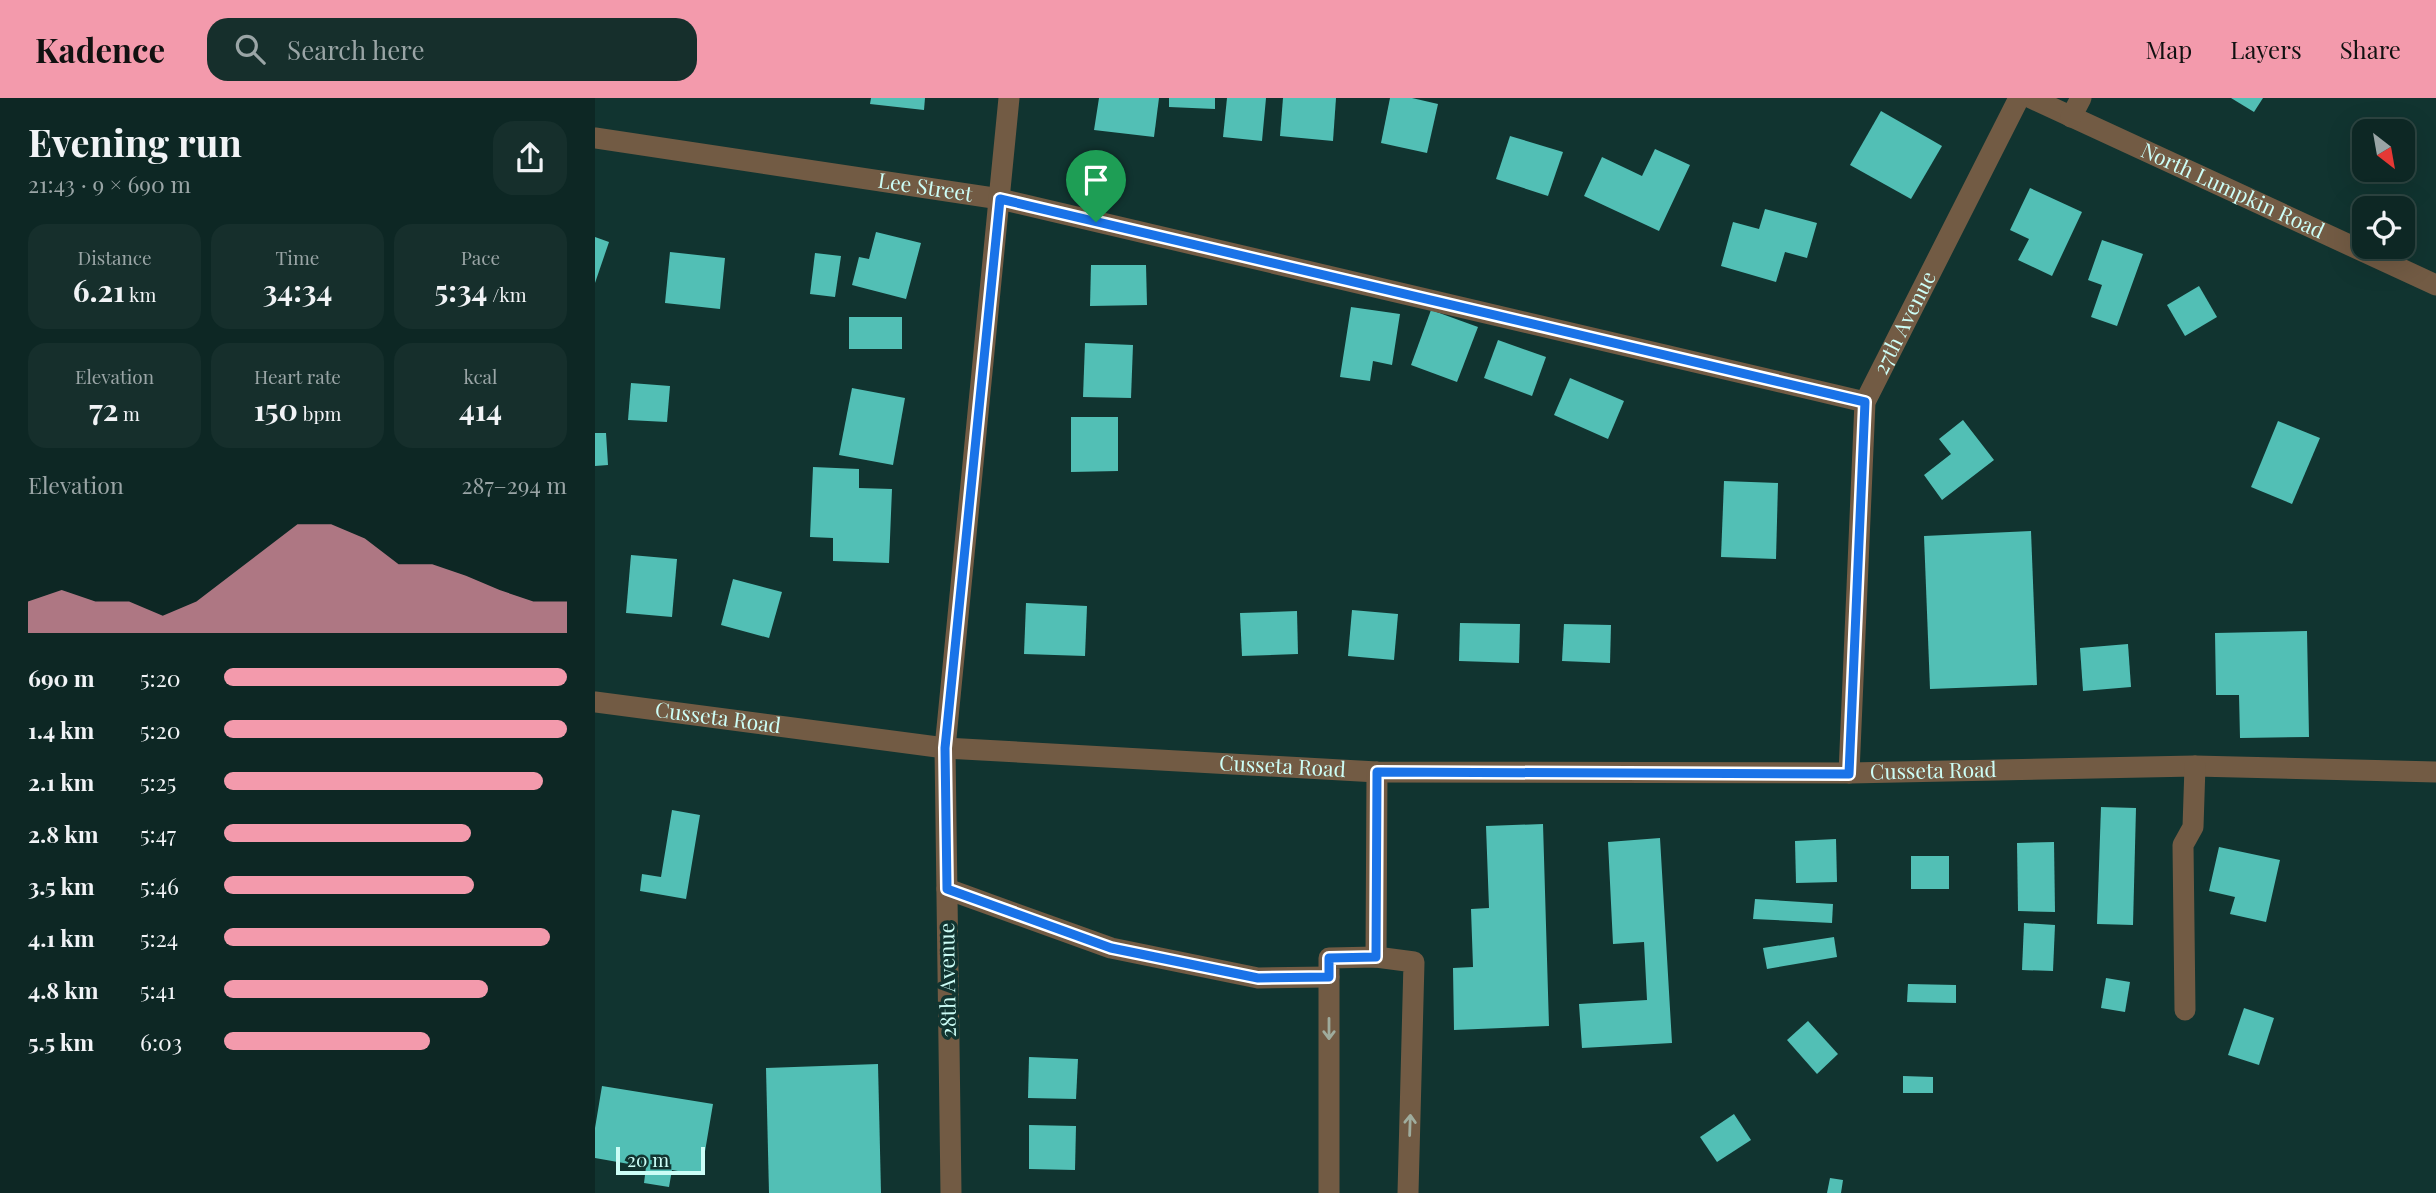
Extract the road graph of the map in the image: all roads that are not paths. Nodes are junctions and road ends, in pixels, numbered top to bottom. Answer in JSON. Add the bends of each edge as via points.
{"nodes":[{"id":1,"x":1009,"y":98,"type":"edge"},
{"id":2,"x":2019,"y":98,"type":"edge"},
{"id":3,"x":2031,"y":98,"type":"edge"},
{"id":4,"x":2081,"y":98,"type":"edge"},
{"id":5,"x":2071,"y":117,"type":"junction"},
{"id":6,"x":595,"y":138,"type":"edge"},
{"id":7,"x":1000,"y":199,"type":"junction"},
{"id":8,"x":2436,"y":285,"type":"edge"},
{"id":9,"x":1865,"y":402,"type":"junction"},
{"id":10,"x":595,"y":702,"type":"edge"},
{"id":11,"x":945,"y":748,"type":"junction"},
{"id":12,"x":2196,"y":766,"type":"junction"},
{"id":13,"x":1377,"y":772,"type":"junction"},
{"id":14,"x":2436,"y":772,"type":"edge"},
{"id":15,"x":1849,"y":774,"type":"junction"},
{"id":16,"x":947,"y":889,"type":"junction"},
{"id":17,"x":1376,"y":957,"type":"junction"},
{"id":18,"x":1329,"y":977,"type":"junction"},
{"id":19,"x":2185,"y":1010,"type":"dead end"},
{"id":20,"x":951,"y":1193,"type":"edge"},
{"id":21,"x":1329,"y":1193,"type":"edge"},
{"id":22,"x":1408,"y":1193,"type":"edge"}],
"edges":[{"from":1,"to":7,"type":"street","name":"28th Avenue"},
{"from":2,"to":9,"type":"street","name":"27th Avenue"},
{"from":3,"to":5,"type":"street","name":"North Lumpkin Road"},
{"from":4,"to":5,"type":"street"},
{"from":5,"to":8,"type":"street","name":"North Lumpkin Road"},
{"from":6,"to":7,"type":"street","name":"Lee Street"},
{"from":7,"to":9,"type":"street","name":"Lee Street"},
{"from":7,"to":11,"type":"street","name":"28th Avenue"},
{"from":9,"to":15,"type":"street","name":"27th Avenue"},
{"from":10,"to":11,"type":"street","name":"Cusseta Road"},
{"from":11,"to":13,"type":"street","name":"Cusseta Road"},
{"from":11,"to":16,"type":"street","name":"28th Avenue"},
{"from":12,"to":14,"type":"street","name":"Cusseta Road"},
{"from":12,"to":15,"type":"street","name":"Cusseta Road"},
{"from":12,"to":19,"type":"street","via":[[2193,827],[2183,845]]},
{"from":13,"to":15,"type":"street","name":"Cusseta Road"},
{"from":13,"to":17,"type":"street"},
{"from":16,"to":18,"type":"street","via":[[1111,948],[1258,978]]},
{"from":16,"to":20,"type":"street","name":"28th Avenue"},
{"from":17,"to":18,"type":"street","via":[[1329,958]]},
{"from":22,"to":17,"type":"street","one_way":true,"via":[[1415,962]]},
{"from":18,"to":21,"type":"street","one_way":true}]}
